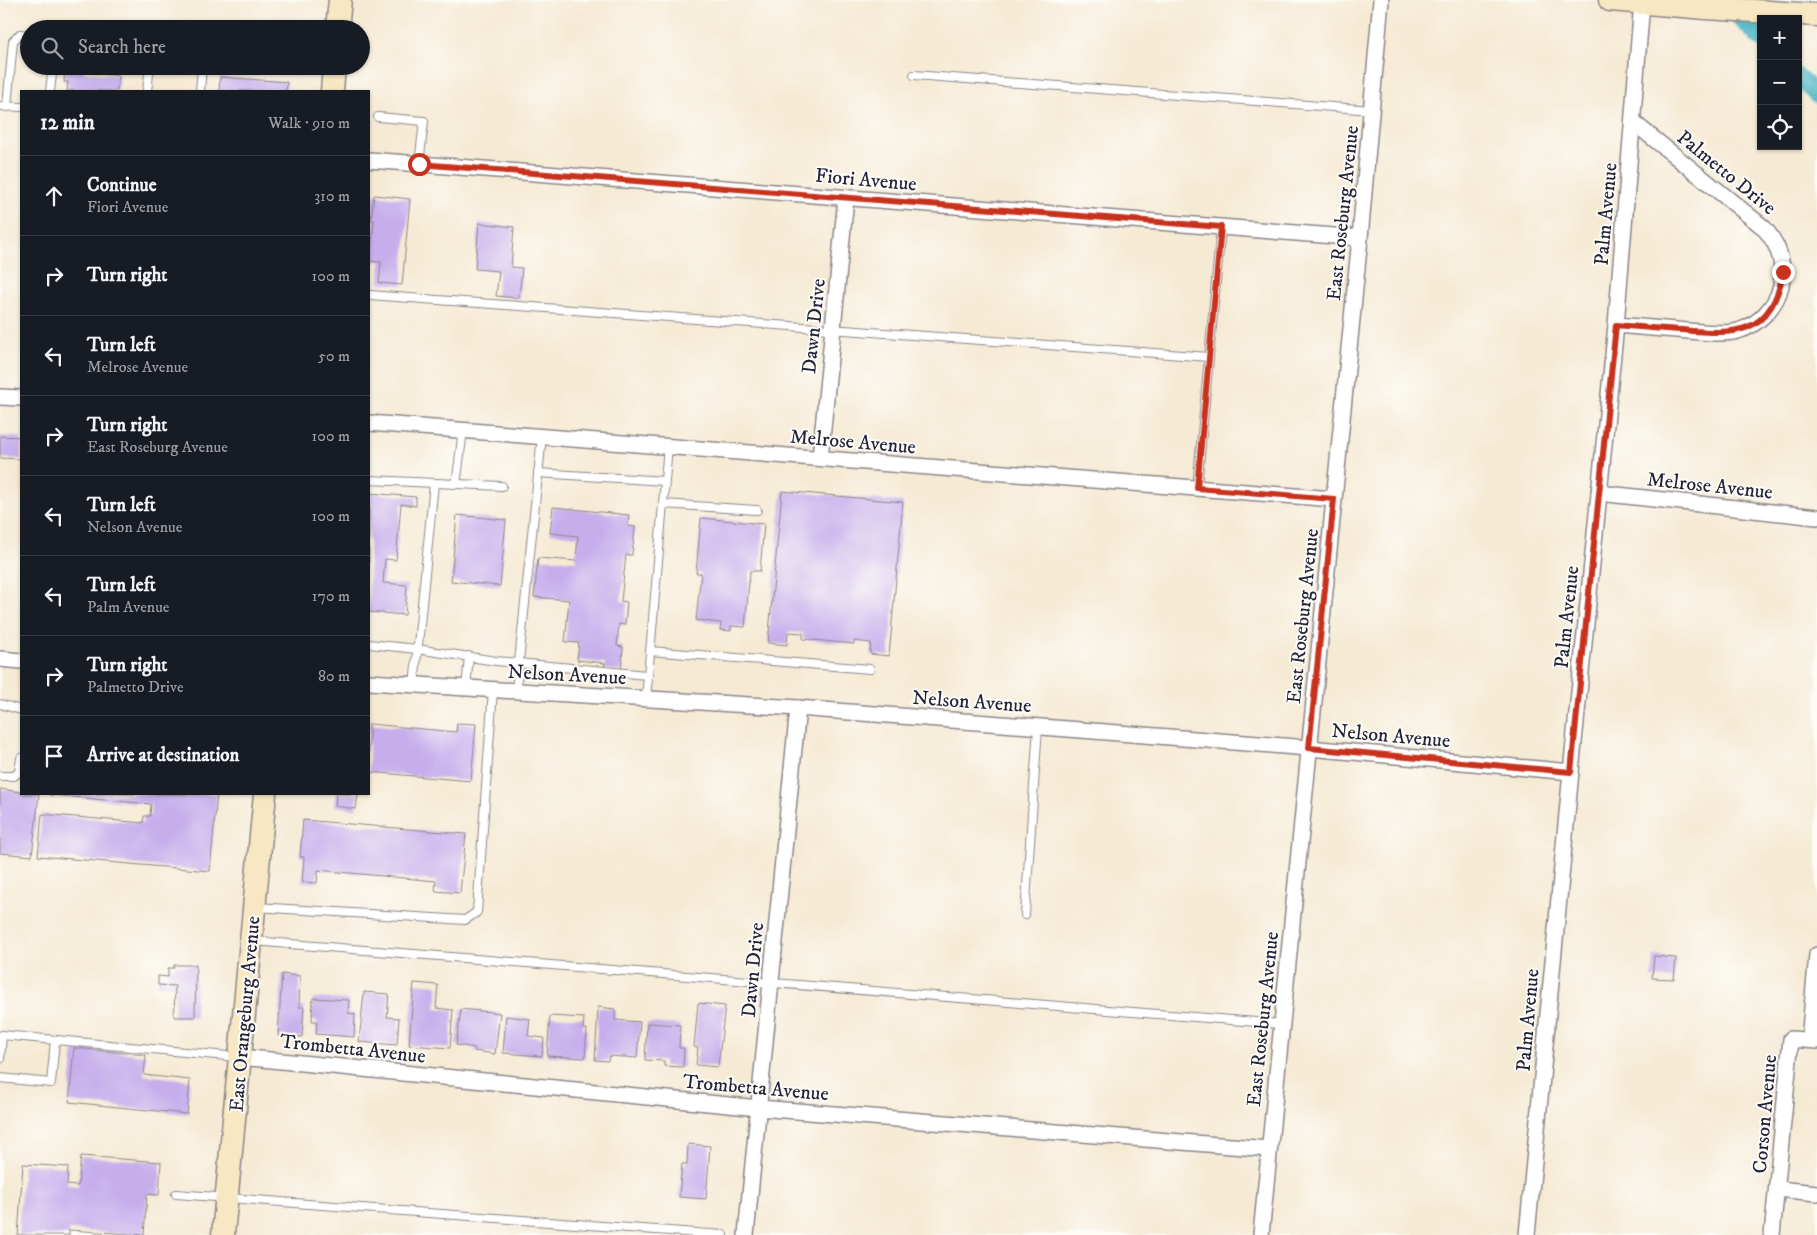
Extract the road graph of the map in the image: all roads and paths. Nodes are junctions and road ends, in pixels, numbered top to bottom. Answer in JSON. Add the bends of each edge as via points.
{"nodes":[{"id":1,"x":340,"y":0,"type":"edge"},
{"id":2,"x":1381,"y":0,"type":"edge"},
{"id":3,"x":1610,"y":0,"type":"edge"},
{"id":4,"x":1642,"y":2,"type":"junction"},
{"id":5,"x":1817,"y":15,"type":"edge"},
{"id":6,"x":338,"y":20,"type":"edge"},
{"id":7,"x":20,"y":34,"type":"edge"},
{"id":8,"x":52,"y":75,"type":"edge"},
{"id":9,"x":149,"y":75,"type":"edge"},
{"id":10,"x":201,"y":75,"type":"edge"},
{"id":11,"x":333,"y":75,"type":"edge"},
{"id":12,"x":914,"y":76,"type":"dead end"},
{"id":13,"x":50,"y":90,"type":"edge"},
{"id":14,"x":147,"y":90,"type":"edge"},
{"id":15,"x":200,"y":90,"type":"edge"},
{"id":16,"x":332,"y":90,"type":"edge"},
{"id":17,"x":4,"y":107,"type":"edge"},
{"id":18,"x":20,"y":107,"type":"edge"},
{"id":19,"x":1372,"y":110,"type":"junction"},
{"id":20,"x":378,"y":117,"type":"dead end"},
{"id":21,"x":1633,"y":122,"type":"junction"},
{"id":22,"x":370,"y":160,"type":"edge"},
{"id":23,"x":419,"y":164,"type":"junction"},
{"id":24,"x":846,"y":198,"type":"junction"},
{"id":25,"x":1221,"y":227,"type":"junction"},
{"id":26,"x":1360,"y":238,"type":"junction"},
{"id":27,"x":370,"y":295,"type":"edge"},
{"id":28,"x":1616,"y":325,"type":"junction"},
{"id":29,"x":833,"y":330,"type":"junction"},
{"id":30,"x":1209,"y":358,"type":"junction"},
{"id":31,"x":0,"y":397,"type":"edge"},
{"id":32,"x":20,"y":398,"type":"edge"},
{"id":33,"x":370,"y":423,"type":"edge"},
{"id":34,"x":463,"y":430,"type":"junction"},
{"id":35,"x":542,"y":436,"type":"junction"},
{"id":36,"x":668,"y":446,"type":"junction"},
{"id":37,"x":820,"y":458,"type":"junction"},
{"id":38,"x":538,"y":473,"type":"junction"},
{"id":39,"x":370,"y":480,"type":"edge"},
{"id":40,"x":665,"y":481,"type":"junction"},
{"id":41,"x":434,"y":483,"type":"junction"},
{"id":42,"x":454,"y":484,"type":"junction"},
{"id":43,"x":502,"y":486,"type":"dead end"},
{"id":44,"x":1197,"y":488,"type":"junction"},
{"id":45,"x":1599,"y":493,"type":"junction"},
{"id":46,"x":1334,"y":499,"type":"junction"},
{"id":47,"x":663,"y":504,"type":"junction"},
{"id":48,"x":757,"y":510,"type":"dead end"},
{"id":49,"x":1817,"y":517,"type":"edge"},
{"id":50,"x":370,"y":644,"type":"edge"},
{"id":51,"x":418,"y":649,"type":"junction"},
{"id":52,"x":650,"y":652,"type":"junction"},
{"id":53,"x":469,"y":656,"type":"junction"},
{"id":54,"x":0,"y":659,"type":"edge"},
{"id":55,"x":20,"y":661,"type":"edge"},
{"id":56,"x":519,"y":663,"type":"junction"},
{"id":57,"x":870,"y":669,"type":"dead end"},
{"id":58,"x":647,"y":676,"type":"junction"},
{"id":59,"x":370,"y":682,"type":"edge"},
{"id":60,"x":414,"y":685,"type":"junction"},
{"id":61,"x":466,"y":688,"type":"junction"},
{"id":62,"x":493,"y":690,"type":"junction"},
{"id":63,"x":516,"y":691,"type":"junction"},
{"id":64,"x":646,"y":699,"type":"junction"},
{"id":65,"x":0,"y":704,"type":"edge"},
{"id":66,"x":798,"y":708,"type":"junction"},
{"id":67,"x":20,"y":710,"type":"edge"},
{"id":68,"x":1038,"y":727,"type":"junction"},
{"id":69,"x":1309,"y":748,"type":"junction"},
{"id":70,"x":20,"y":765,"type":"edge"},
{"id":71,"x":1571,"y":772,"type":"junction"},
{"id":72,"x":0,"y":776,"type":"edge"},
{"id":73,"x":265,"y":795,"type":"edge"},
{"id":74,"x":254,"y":907,"type":"junction"},
{"id":75,"x":1025,"y":915,"type":"dead end"},
{"id":76,"x":251,"y":941,"type":"junction"},
{"id":77,"x":1817,"y":955,"type":"edge"},
{"id":78,"x":771,"y":983,"type":"junction"},
{"id":79,"x":1282,"y":1024,"type":"junction"},
{"id":80,"x":55,"y":1040,"type":"junction"},
{"id":81,"x":1813,"y":1040,"type":"edge"},
{"id":82,"x":240,"y":1057,"type":"junction"},
{"id":83,"x":0,"y":1059,"type":"edge"},
{"id":84,"x":0,"y":1078,"type":"edge"},
{"id":85,"x":759,"y":1108,"type":"junction"},
{"id":86,"x":1269,"y":1149,"type":"junction"},
{"id":87,"x":1777,"y":1189,"type":"junction"},
{"id":88,"x":1817,"y":1193,"type":"edge"},
{"id":89,"x":176,"y":1194,"type":"dead end"},
{"id":90,"x":227,"y":1197,"type":"junction"},
{"id":91,"x":223,"y":1235,"type":"edge"},
{"id":92,"x":723,"y":1235,"type":"edge"},
{"id":93,"x":746,"y":1235,"type":"edge"},
{"id":94,"x":1261,"y":1235,"type":"edge"},
{"id":95,"x":1527,"y":1235,"type":"edge"},
{"id":96,"x":1772,"y":1235,"type":"edge"}],
"edges":[{"from":1,"to":6,"type":"street"},
{"from":2,"to":19,"type":"street","name":"East Roseburg Avenue"},
{"from":3,"to":4,"type":"street"},
{"from":4,"to":5,"type":"street"},
{"from":4,"to":21,"type":"street","name":"Palm Avenue"},
{"from":7,"to":17,"type":"lane","via":[[13,41]]},
{"from":8,"to":13,"type":"lane"},
{"from":9,"to":14,"type":"lane"},
{"from":10,"to":15,"type":"lane"},
{"from":11,"to":16,"type":"street"},
{"from":12,"to":19,"type":"lane"},
{"from":17,"to":18,"type":"lane"},
{"from":19,"to":26,"type":"street","name":"East Roseburg Avenue"},
{"from":20,"to":23,"type":"lane","via":[[424,121]]},
{"from":21,"to":28,"type":"street","name":"Palm Avenue"},
{"from":21,"to":28,"type":"street","name":"Palmetto Drive","via":[[1763,227],[1778,247],[1783,272],[1780,288],[1764,316],[1738,331],[1714,333]]},
{"from":22,"to":23,"type":"street","name":"Fiori Avenue"},
{"from":23,"to":24,"type":"street","name":"Fiori Avenue"},
{"from":24,"to":25,"type":"street","name":"Fiori Avenue"},
{"from":24,"to":29,"type":"street","name":"Dawn Drive"},
{"from":25,"to":26,"type":"street","name":"Fiori Avenue"},
{"from":25,"to":30,"type":"lane"},
{"from":26,"to":46,"type":"street","name":"East Roseburg Avenue"},
{"from":27,"to":29,"type":"lane"},
{"from":28,"to":45,"type":"street","name":"Palm Avenue"},
{"from":29,"to":30,"type":"lane"},
{"from":29,"to":37,"type":"street","name":"Dawn Drive"},
{"from":30,"to":44,"type":"lane"},
{"from":31,"to":32,"type":"street"},
{"from":33,"to":34,"type":"street","name":"Melrose Avenue"},
{"from":34,"to":35,"type":"street","name":"Melrose Avenue"},
{"from":34,"to":42,"type":"lane"},
{"from":35,"to":36,"type":"street","name":"Melrose Avenue"},
{"from":35,"to":38,"type":"lane"},
{"from":36,"to":37,"type":"street","name":"Melrose Avenue"},
{"from":36,"to":40,"type":"lane"},
{"from":37,"to":44,"type":"street","name":"Melrose Avenue"},
{"from":38,"to":40,"type":"lane"},
{"from":38,"to":56,"type":"lane"},
{"from":39,"to":41,"type":"lane"},
{"from":40,"to":47,"type":"lane"},
{"from":41,"to":42,"type":"lane"},
{"from":41,"to":51,"type":"lane"},
{"from":42,"to":43,"type":"lane"},
{"from":44,"to":46,"type":"street","name":"Melrose Avenue"},
{"from":45,"to":49,"type":"street","name":"Melrose Avenue"},
{"from":45,"to":71,"type":"street","name":"Palm Avenue"},
{"from":46,"to":69,"type":"street","name":"East Roseburg Avenue"},
{"from":47,"to":48,"type":"lane"},
{"from":47,"to":52,"type":"lane"},
{"from":50,"to":51,"type":"lane"},
{"from":51,"to":53,"type":"lane"},
{"from":51,"to":60,"type":"lane"},
{"from":52,"to":57,"type":"lane"},
{"from":52,"to":58,"type":"lane"},
{"from":53,"to":56,"type":"lane"},
{"from":53,"to":61,"type":"lane"},
{"from":54,"to":55,"type":"street"},
{"from":56,"to":58,"type":"lane"},
{"from":56,"to":63,"type":"lane"},
{"from":58,"to":64,"type":"lane"},
{"from":59,"to":60,"type":"street","name":"Nelson Avenue"},
{"from":60,"to":61,"type":"street","name":"Nelson Avenue"},
{"from":61,"to":62,"type":"street","name":"Nelson Avenue"},
{"from":62,"to":63,"type":"street","name":"Nelson Avenue"},
{"from":62,"to":74,"type":"lane","via":[[477,912],[465,920]]},
{"from":63,"to":64,"type":"street","name":"Nelson Avenue"},
{"from":64,"to":66,"type":"street","name":"Nelson Avenue"},
{"from":65,"to":67,"type":"lane"},
{"from":66,"to":68,"type":"street","name":"Nelson Avenue"},
{"from":66,"to":78,"type":"street","name":"Dawn Drive"},
{"from":68,"to":69,"type":"street","name":"Nelson Avenue"},
{"from":68,"to":75,"type":"lane"},
{"from":69,"to":71,"type":"street","name":"Nelson Avenue"},
{"from":69,"to":79,"type":"street","name":"East Roseburg Avenue"},
{"from":70,"to":72,"type":"lane","via":[[14,776]]},
{"from":71,"to":95,"type":"street","name":"Palm Avenue"},
{"from":73,"to":74,"type":"street","name":"East Orangeburg Avenue"},
{"from":74,"to":76,"type":"street","name":"East Orangeburg Avenue"},
{"from":76,"to":78,"type":"lane"},
{"from":76,"to":82,"type":"street","name":"East Orangeburg Avenue"},
{"from":77,"to":81,"type":"street","name":"Corson Avenue"},
{"from":78,"to":79,"type":"lane"},
{"from":78,"to":85,"type":"street","name":"Dawn Drive"},
{"from":79,"to":86,"type":"street","name":"East Roseburg Avenue"},
{"from":80,"to":82,"type":"lane"},
{"from":80,"to":83,"type":"lane","via":[[2,1035]]},
{"from":80,"to":84,"type":"lane","via":[[51,1083]]},
{"from":81,"to":87,"type":"street","name":"Corson Avenue","via":[[1791,1039]]},
{"from":82,"to":85,"type":"street","name":"Trombetta Avenue"},
{"from":82,"to":90,"type":"street","name":"East Orangeburg Avenue"},
{"from":85,"to":86,"type":"street","name":"Trombetta Avenue"},
{"from":85,"to":93,"type":"street","name":"Dawn Drive"},
{"from":86,"to":94,"type":"street","name":"East Roseburg Avenue"},
{"from":87,"to":88,"type":"street"},
{"from":87,"to":96,"type":"street","name":"Corson Avenue"},
{"from":89,"to":90,"type":"lane"},
{"from":90,"to":91,"type":"street","name":"East Orangeburg Avenue"},
{"from":90,"to":92,"type":"lane"}]}
